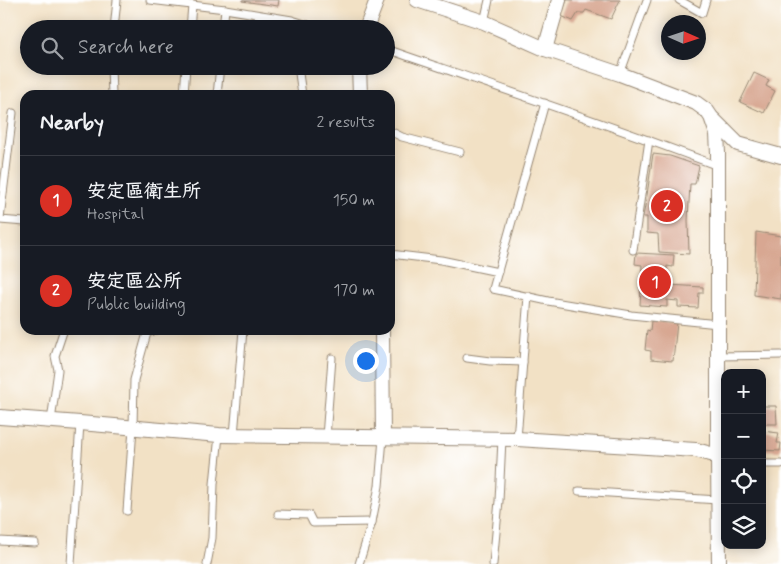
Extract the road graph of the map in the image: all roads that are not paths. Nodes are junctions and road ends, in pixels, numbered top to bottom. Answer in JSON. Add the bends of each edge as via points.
{"nodes":[{"id":1,"x":117,"y":0,"type":"edge"},
{"id":2,"x":150,"y":0,"type":"edge"},
{"id":3,"x":377,"y":0,"type":"edge"},
{"id":4,"x":417,"y":0,"type":"edge"},
{"id":5,"x":488,"y":0,"type":"edge"},
{"id":6,"x":560,"y":0,"type":"edge"},
{"id":7,"x":647,"y":0,"type":"edge"},
{"id":8,"x":679,"y":0,"type":"edge"},
{"id":9,"x":706,"y":0,"type":"edge"},
{"id":10,"x":192,"y":5,"type":"junction"},
{"id":11,"x":225,"y":9,"type":"junction"},
{"id":12,"x":115,"y":20,"type":"edge"},
{"id":13,"x":191,"y":20,"type":"edge"},
{"id":14,"x":224,"y":20,"type":"edge"},
{"id":15,"x":292,"y":20,"type":"edge"},
{"id":16,"x":369,"y":20,"type":"edge"},
{"id":17,"x":484,"y":22,"type":"junction"},
{"id":18,"x":545,"y":49,"type":"junction"},
{"id":19,"x":395,"y":52,"type":"edge"},
{"id":20,"x":620,"y":74,"type":"junction"},
{"id":21,"x":111,"y":75,"type":"edge"},
{"id":22,"x":185,"y":75,"type":"edge"},
{"id":23,"x":219,"y":75,"type":"edge"},
{"id":24,"x":299,"y":75,"type":"edge"},
{"id":25,"x":359,"y":75,"type":"edge"},
{"id":26,"x":112,"y":90,"type":"edge"},
{"id":27,"x":184,"y":90,"type":"edge"},
{"id":28,"x":218,"y":90,"type":"edge"},
{"id":29,"x":301,"y":90,"type":"edge"},
{"id":30,"x":360,"y":90,"type":"edge"},
{"id":31,"x":545,"y":103,"type":"junction"},
{"id":32,"x":13,"y":113,"type":"dead end"},
{"id":33,"x":711,"y":117,"type":"junction"},
{"id":34,"x":395,"y":134,"type":"edge"},
{"id":35,"x":650,"y":140,"type":"junction"},
{"id":36,"x":460,"y":152,"type":"dead end"},
{"id":37,"x":781,"y":156,"type":"edge"},
{"id":38,"x":718,"y":166,"type":"junction"},
{"id":39,"x":0,"y":219,"type":"edge"},
{"id":40,"x":20,"y":221,"type":"edge"},
{"id":41,"x":633,"y":250,"type":"dead end"},
{"id":42,"x":395,"y":255,"type":"edge"},
{"id":43,"x":498,"y":272,"type":"junction"},
{"id":44,"x":528,"y":296,"type":"junction"},
{"id":45,"x":718,"y":324,"type":"junction"},
{"id":46,"x":62,"y":335,"type":"edge"},
{"id":47,"x":146,"y":335,"type":"edge"},
{"id":48,"x":243,"y":335,"type":"edge"},
{"id":49,"x":382,"y":335,"type":"edge"},
{"id":50,"x":781,"y":355,"type":"edge"},
{"id":51,"x":718,"y":356,"type":"junction"},
{"id":52,"x":332,"y":358,"type":"dead end"},
{"id":53,"x":467,"y":358,"type":"dead end"},
{"id":54,"x":523,"y":362,"type":"junction"},
{"id":55,"x":0,"y":417,"type":"edge"},
{"id":56,"x":51,"y":421,"type":"junction"},
{"id":57,"x":80,"y":423,"type":"junction"},
{"id":58,"x":133,"y":428,"type":"junction"},
{"id":59,"x":219,"y":435,"type":"junction"},
{"id":60,"x":234,"y":435,"type":"junction"},
{"id":61,"x":326,"y":437,"type":"junction"},
{"id":62,"x":383,"y":438,"type":"junction"},
{"id":63,"x":502,"y":439,"type":"junction"},
{"id":64,"x":517,"y":439,"type":"junction"},
{"id":65,"x":721,"y":457,"type":"edge"},
{"id":66,"x":766,"y":464,"type":"edge"},
{"id":67,"x":781,"y":464,"type":"edge"},
{"id":68,"x":579,"y":491,"type":"dead end"},
{"id":69,"x":718,"y":500,"type":"junction"},
{"id":70,"x":127,"y":511,"type":"dead end"},
{"id":71,"x":278,"y":514,"type":"dead end"},
{"id":72,"x":372,"y":522,"type":"junction"},
{"id":73,"x":0,"y":541,"type":"edge"},
{"id":74,"x":35,"y":543,"type":"dead end"},
{"id":75,"x":71,"y":564,"type":"edge"},
{"id":76,"x":207,"y":564,"type":"edge"},
{"id":77,"x":359,"y":564,"type":"edge"},
{"id":78,"x":493,"y":564,"type":"edge"},
{"id":79,"x":719,"y":564,"type":"edge"}],
"edges":[{"from":1,"to":12,"type":"lane"},
{"from":2,"to":10,"type":"lane"},
{"from":3,"to":16,"type":"street"},
{"from":4,"to":17,"type":"street"},
{"from":5,"to":17,"type":"lane"},
{"from":6,"to":18,"type":"street"},
{"from":7,"to":20,"type":"lane"},
{"from":8,"to":9,"type":"lane","via":[[702,13]]},
{"from":10,"to":11,"type":"lane"},
{"from":10,"to":13,"type":"lane"},
{"from":11,"to":14,"type":"lane"},
{"from":11,"to":15,"type":"lane"},
{"from":17,"to":18,"type":"street"},
{"from":18,"to":20,"type":"street"},
{"from":19,"to":31,"type":"lane"},
{"from":20,"to":33,"type":"street","via":[[696,103]]},
{"from":21,"to":26,"type":"lane"},
{"from":22,"to":27,"type":"lane"},
{"from":23,"to":28,"type":"lane"},
{"from":24,"to":29,"type":"lane"},
{"from":25,"to":30,"type":"street"},
{"from":31,"to":35,"type":"lane"},
{"from":31,"to":43,"type":"lane"},
{"from":32,"to":39,"type":"lane"},
{"from":33,"to":37,"type":"street","via":[[738,144]]},
{"from":33,"to":38,"type":"street","via":[[716,134]]},
{"from":34,"to":36,"type":"lane"},
{"from":35,"to":38,"type":"lane"},
{"from":35,"to":41,"type":"lane"},
{"from":38,"to":45,"type":"street"},
{"from":39,"to":40,"type":"lane"},
{"from":42,"to":43,"type":"lane"},
{"from":43,"to":44,"type":"lane","via":[[493,288]]},
{"from":44,"to":45,"type":"lane","via":[[631,315]]},
{"from":44,"to":54,"type":"lane"},
{"from":45,"to":51,"type":"street"},
{"from":46,"to":56,"type":"lane","via":[[55,356],[58,370]]},
{"from":47,"to":58,"type":"lane","via":[[134,380]]},
{"from":48,"to":60,"type":"lane"},
{"from":49,"to":62,"type":"street"},
{"from":50,"to":51,"type":"lane"},
{"from":51,"to":65,"type":"street"},
{"from":52,"to":61,"type":"lane"},
{"from":53,"to":54,"type":"lane"},
{"from":54,"to":64,"type":"lane"},
{"from":55,"to":56,"type":"street"},
{"from":56,"to":57,"type":"street"},
{"from":57,"to":58,"type":"street"},
{"from":57,"to":75,"type":"lane"},
{"from":58,"to":59,"type":"street"},
{"from":58,"to":70,"type":"lane"},
{"from":59,"to":60,"type":"street"},
{"from":59,"to":76,"type":"lane","via":[[212,538]]},
{"from":60,"to":61,"type":"street"},
{"from":61,"to":62,"type":"street"},
{"from":62,"to":63,"type":"street"},
{"from":62,"to":72,"type":"lane"},
{"from":63,"to":64,"type":"street"},
{"from":63,"to":78,"type":"lane"},
{"from":64,"to":65,"type":"street","via":[[696,450]]},
{"from":65,"to":69,"type":"street"},
{"from":66,"to":67,"type":"lane"},
{"from":68,"to":69,"type":"lane"},
{"from":69,"to":79,"type":"street"},
{"from":71,"to":72,"type":"lane","via":[[309,515],[313,523]]},
{"from":72,"to":77,"type":"lane"},
{"from":73,"to":74,"type":"lane"}]}
